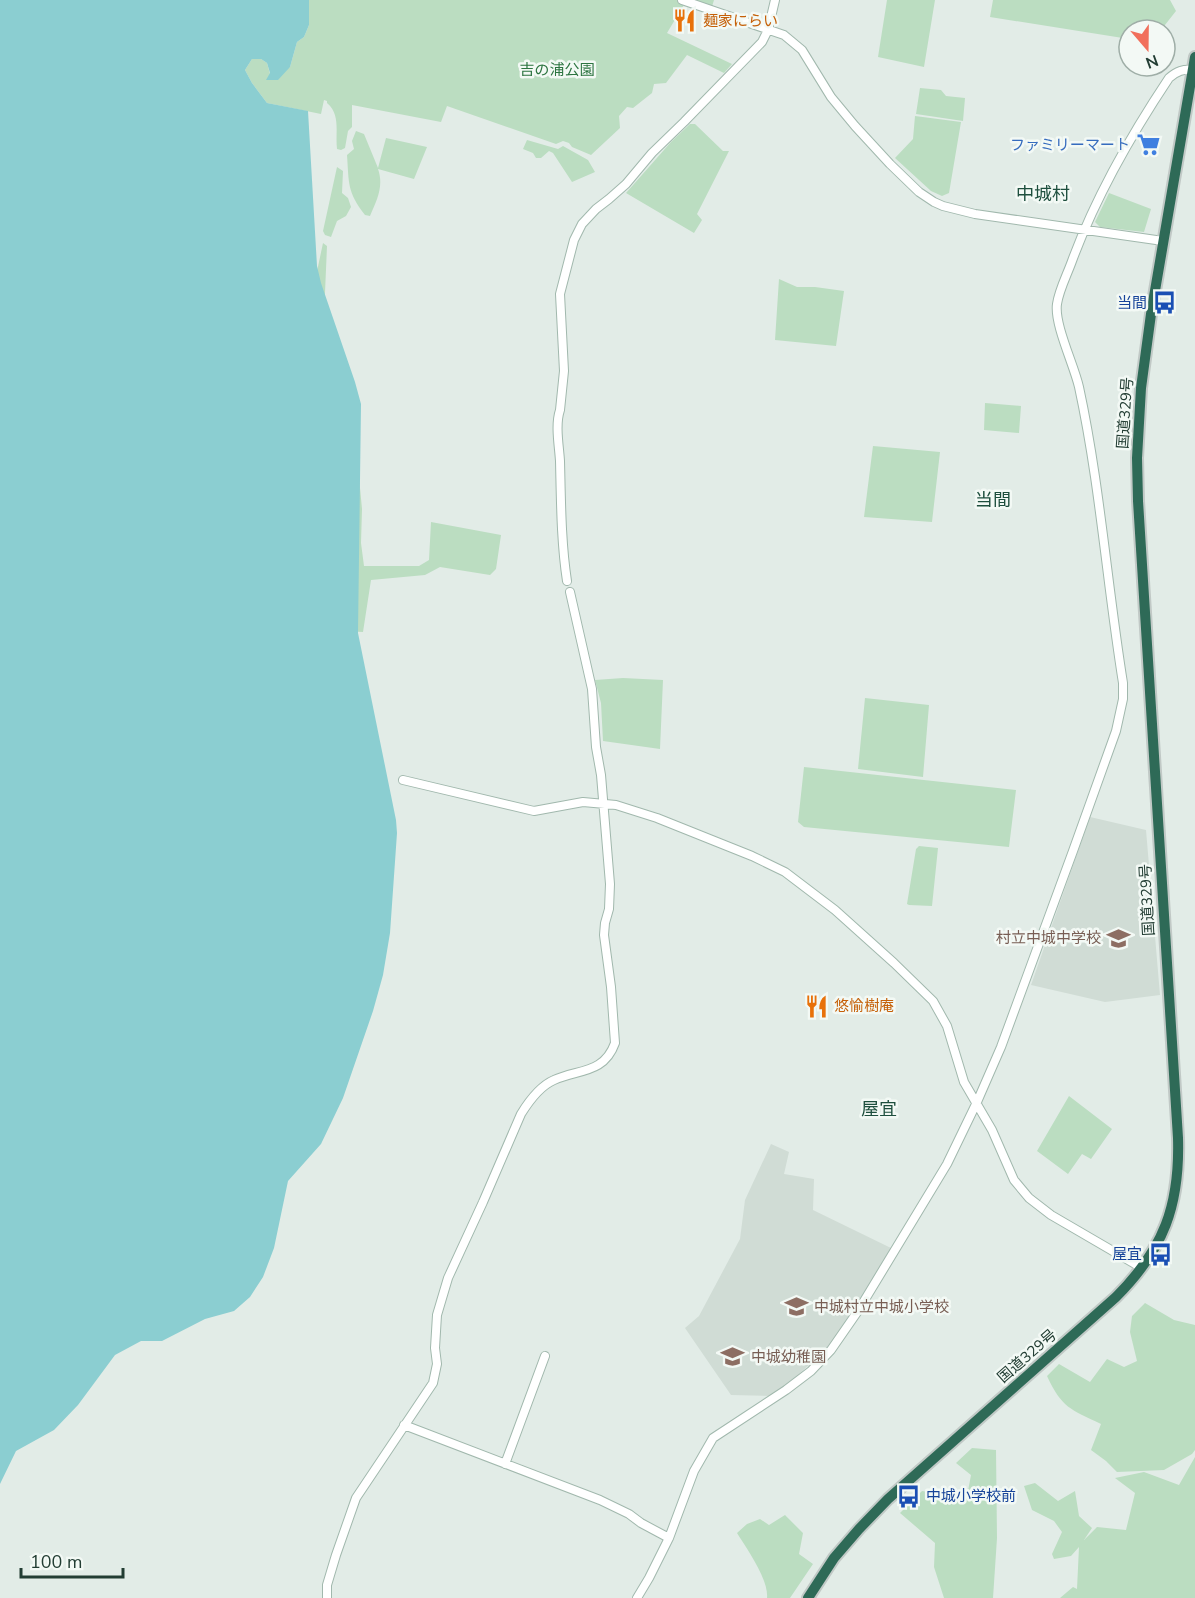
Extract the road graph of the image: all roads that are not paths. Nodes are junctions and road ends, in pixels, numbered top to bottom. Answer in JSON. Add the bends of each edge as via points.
{"nodes":[{"id":1,"x":682,"y":0,"type":"edge"},
{"id":2,"x":775,"y":0,"type":"edge"},
{"id":3,"x":768,"y":30,"type":"junction"},
{"id":4,"x":1195,"y":57,"type":"edge"},
{"id":5,"x":1193,"y":70,"type":"junction"},
{"id":6,"x":1084,"y":229,"type":"junction"},
{"id":7,"x":1163,"y":241,"type":"junction"},
{"id":8,"x":567,"y":581,"type":"dead end"},
{"id":9,"x":570,"y":592,"type":"dead end"},
{"id":10,"x":403,"y":780,"type":"dead end"},
{"id":11,"x":604,"y":803,"type":"junction"},
{"id":12,"x":977,"y":1102,"type":"junction"},
{"id":13,"x":1143,"y":1268,"type":"junction"},
{"id":14,"x":545,"y":1356,"type":"dead end"},
{"id":15,"x":404,"y":1425,"type":"junction"},
{"id":16,"x":504,"y":1464,"type":"junction"},
{"id":17,"x":669,"y":1538,"type":"junction"},
{"id":18,"x":327,"y":1598,"type":"edge"},
{"id":19,"x":637,"y":1598,"type":"edge"},
{"id":20,"x":808,"y":1598,"type":"edge"}],
"edges":[{"from":1,"to":3,"type":"street"},
{"from":2,"to":3,"type":"street"},
{"from":3,"to":6,"type":"street","via":[[802,50],[842,112],[890,165],[934,202],[975,214]]},
{"from":3,"to":8,"type":"street","via":[[762,42],[626,184],[596,208],[574,240],[560,304],[564,371],[558,416]]},
{"from":4,"to":5,"type":"highway","name":"国道329号"},
{"from":5,"to":6,"type":"street","via":[[1185,69],[1169,78],[1114,168]]},
{"from":5,"to":7,"type":"highway","name":"国道329号"},
{"from":6,"to":7,"type":"street"},
{"from":6,"to":12,"type":"street","via":[[1057,309],[1079,385],[1090,448],[1123,699],[1116,731],[1073,851]]},
{"from":7,"to":13,"type":"highway","name":"国道329号","via":[[1141,387],[1137,458],[1178,1161],[1172,1206]]},
{"from":9,"to":11,"type":"street","via":[[592,689]]},
{"from":10,"to":11,"type":"street","via":[[534,811],[583,802]]},
{"from":11,"to":12,"type":"street","via":[[657,818],[752,856],[785,872],[835,910],[933,1001],[947,1026],[964,1082]]},
{"from":11,"to":15,"type":"street","via":[[610,901],[604,935],[615,1043],[612,1052],[592,1069],[552,1080],[521,1114],[448,1278],[437,1315],[433,1383]]},
{"from":12,"to":13,"type":"street","via":[[1014,1180],[1029,1198]]},
{"from":12,"to":17,"type":"street","via":[[947,1164],[831,1350],[786,1390],[713,1438],[694,1471]]},
{"from":13,"to":20,"type":"highway","name":"国道329号","via":[[1116,1297],[879,1508],[834,1558]]},
{"from":14,"to":16,"type":"street"},
{"from":15,"to":16,"type":"street"},
{"from":15,"to":18,"type":"street","via":[[356,1498],[327,1585]]},
{"from":16,"to":17,"type":"street","via":[[600,1500]]},
{"from":17,"to":19,"type":"street"}]}
